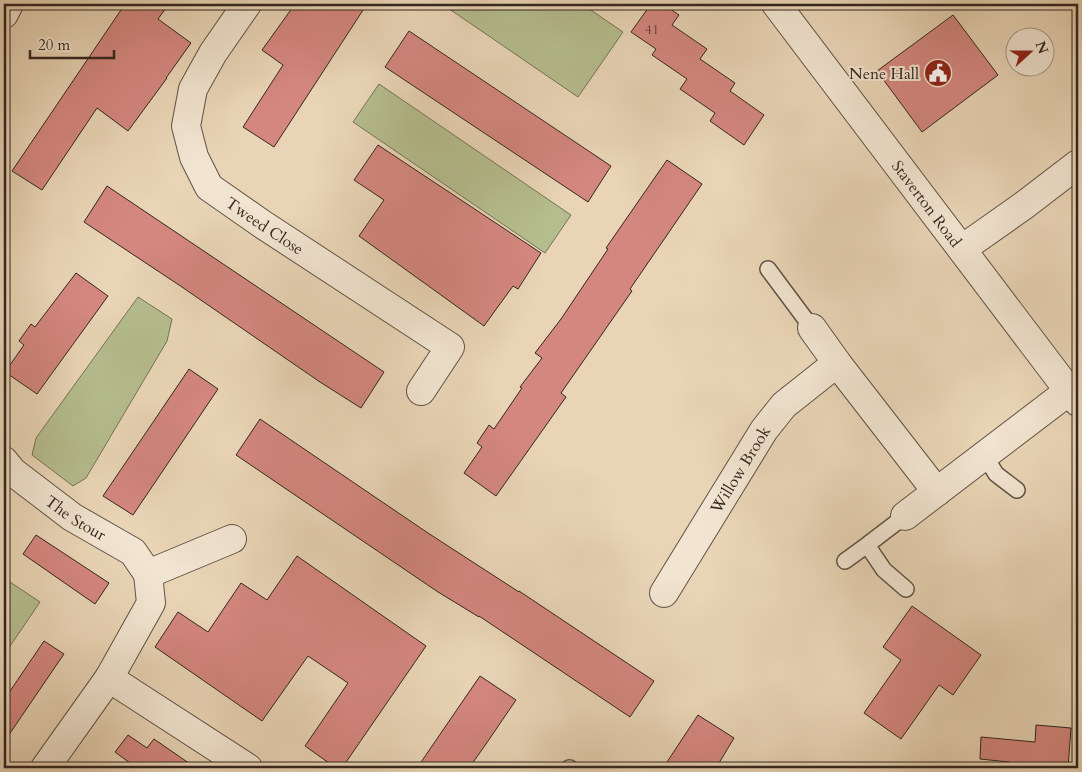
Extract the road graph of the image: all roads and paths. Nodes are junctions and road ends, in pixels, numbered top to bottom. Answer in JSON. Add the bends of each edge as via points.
{"nodes":[{"id":1,"x":9,"y":4,"type":"edge"},
{"id":2,"x":247,"y":4,"type":"edge"},
{"id":3,"x":776,"y":4,"type":"edge"},
{"id":4,"x":4,"y":14,"type":"edge"},
{"id":5,"x":1078,"y":164,"type":"edge"},
{"id":6,"x":962,"y":249,"type":"junction"},
{"id":7,"x":768,"y":269,"type":"dead end"},
{"id":8,"x":812,"y":328,"type":"joint"},
{"id":9,"x":837,"y":363,"type":"junction"},
{"id":10,"x":421,"y":391,"type":"dead end"},
{"id":11,"x":1073,"y":396,"type":"edge"},
{"id":12,"x":985,"y":456,"type":"junction"},
{"id":13,"x":4,"y":460,"type":"edge"},
{"id":14,"x":1017,"y":490,"type":"dead end"},
{"id":15,"x":937,"y":492,"type":"junction"},
{"id":16,"x":904,"y":516,"type":"joint"},
{"id":17,"x":232,"y":539,"type":"dead end"},
{"id":18,"x":867,"y":545,"type":"junction"},
{"id":19,"x":845,"y":561,"type":"dead end"},
{"id":20,"x":148,"y":574,"type":"junction"},
{"id":21,"x":906,"y":589,"type":"dead end"},
{"id":22,"x":664,"y":593,"type":"dead end"},
{"id":23,"x":108,"y":678,"type":"junction"},
{"id":24,"x":45,"y":768,"type":"edge"},
{"id":25,"x":248,"y":768,"type":"edge"}],
"edges":[{"from":1,"to":4,"type":"street"},
{"from":2,"to":10,"type":"street","name":"Tweed Close","via":[[193,89],[186,126],[194,157],[209,187],[450,347]]},
{"from":3,"to":6,"type":"street","name":"Staverton Road"},
{"from":5,"to":6,"type":"street"},
{"from":6,"to":11,"type":"street","name":"Staverton Road"},
{"from":7,"to":8,"type":"lane"},
{"from":8,"to":9,"type":"street"},
{"from":9,"to":15,"type":"street"},
{"from":9,"to":22,"type":"street","name":"Willow Brook","via":[[784,405],[764,430]]},
{"from":11,"to":12,"type":"street"},
{"from":12,"to":14,"type":"lane","via":[[996,474]]},
{"from":12,"to":15,"type":"street"},
{"from":13,"to":20,"type":"street","name":"The Stour","via":[[13,472],[72,517],[133,552]]},
{"from":15,"to":16,"type":"street"},
{"from":16,"to":18,"type":"lane"},
{"from":17,"to":20,"type":"street"},
{"from":18,"to":19,"type":"lane"},
{"from":18,"to":21,"type":"lane","via":[[884,570]]},
{"from":20,"to":23,"type":"street","name":"The Stour","via":[[151,603]]},
{"from":23,"to":24,"type":"street","name":"The Stour"},
{"from":23,"to":25,"type":"street"}]}
